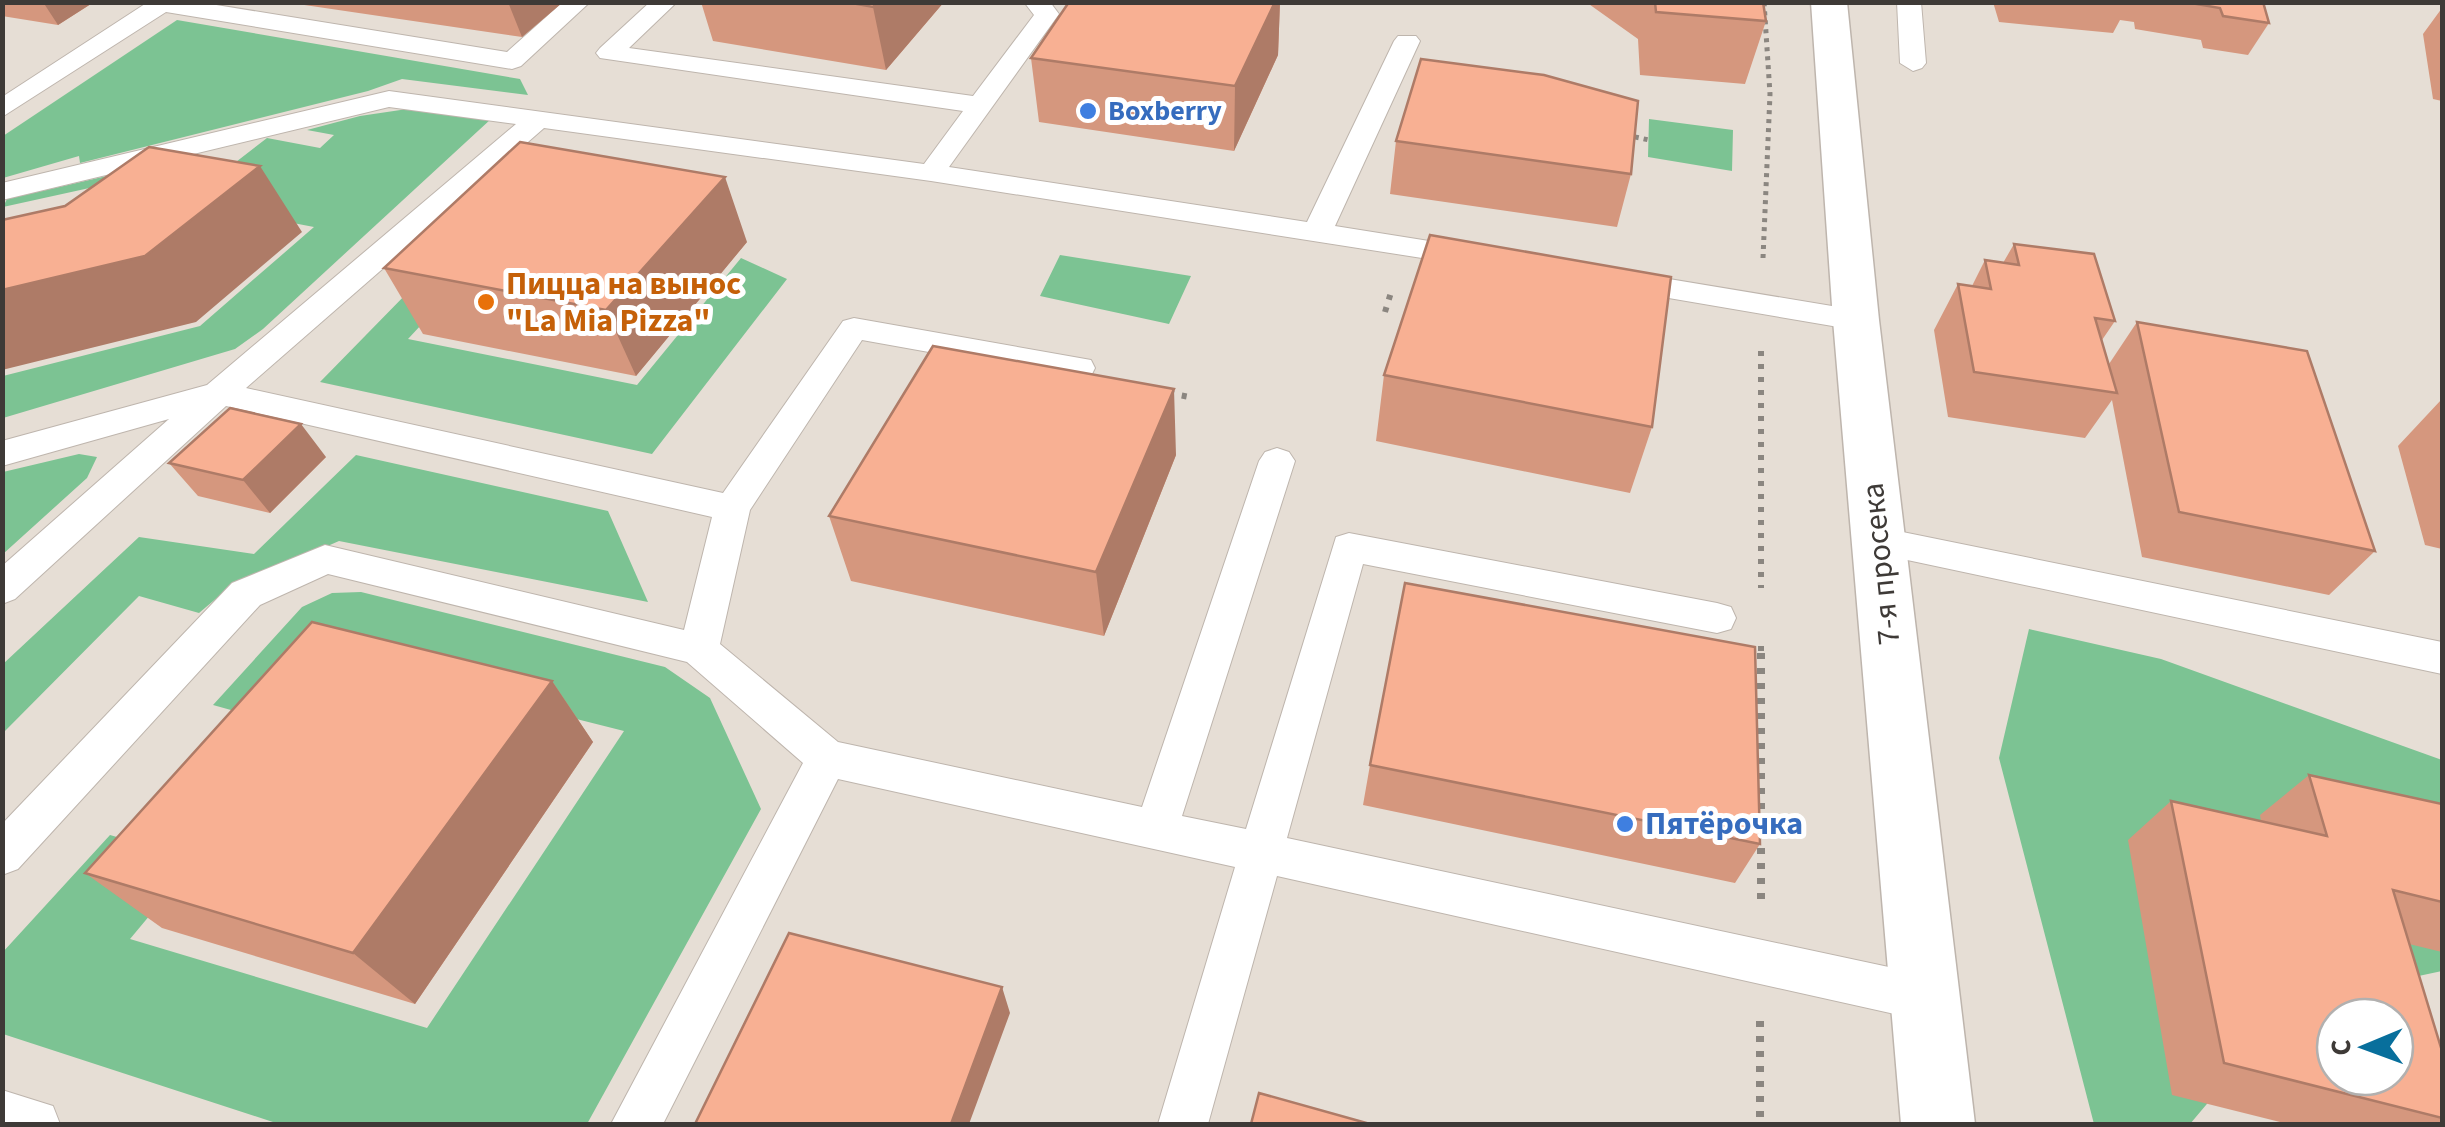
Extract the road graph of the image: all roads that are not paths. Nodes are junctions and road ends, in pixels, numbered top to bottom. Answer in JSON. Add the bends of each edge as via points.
{"nodes":[{"id":1,"x":578,"y":2,"type":"edge"},
{"id":2,"x":665,"y":2,"type":"edge"},
{"id":3,"x":1829,"y":2,"type":"edge"},
{"id":4,"x":1909,"y":2,"type":"edge"},
{"id":5,"x":164,"y":3,"type":"edge"},
{"id":6,"x":1076,"y":6,"type":"edge"},
{"id":7,"x":1042,"y":8,"type":"edge"},
{"id":8,"x":1407,"y":40,"type":"dead end"},
{"id":9,"x":1913,"y":63,"type":"dead end"},
{"id":10,"x":978,"y":105,"type":"junction"},
{"id":11,"x":2,"y":108,"type":"edge"},
{"id":12,"x":540,"y":118,"type":"junction"},
{"id":13,"x":193,"y":147,"type":"junction"},
{"id":14,"x":931,"y":173,"type":"junction"},
{"id":15,"x":149,"y":183,"type":"edge"},
{"id":16,"x":2,"y":192,"type":"edge"},
{"id":17,"x":1318,"y":231,"type":"junction"},
{"id":18,"x":1498,"y":261,"type":"edge"},
{"id":19,"x":1592,"y":276,"type":"edge"},
{"id":20,"x":1856,"y":320,"type":"junction"},
{"id":21,"x":1079,"y":368,"type":"edge"},
{"id":22,"x":219,"y":393,"type":"junction"},
{"id":23,"x":2,"y":454,"type":"edge"},
{"id":24,"x":1277,"y":461,"type":"dead end"},
{"id":25,"x":732,"y":508,"type":"junction"},
{"id":26,"x":1878,"y":541,"type":"junction"},
{"id":27,"x":2,"y":590,"type":"edge"},
{"id":28,"x":1717,"y":618,"type":"dead end"},
{"id":29,"x":699,"y":649,"type":"junction"},
{"id":30,"x":2442,"y":658,"type":"edge"},
{"id":31,"x":827,"y":758,"type":"junction"},
{"id":32,"x":1156,"y":829,"type":"junction"},
{"id":33,"x":1262,"y":852,"type":"junction"},
{"id":34,"x":2,"y":855,"type":"edge"},
{"id":35,"x":1926,"y":998,"type":"junction"},
{"id":36,"x":2,"y":1115,"type":"edge"},
{"id":37,"x":35,"y":1124,"type":"edge"},
{"id":38,"x":636,"y":1124,"type":"edge"},
{"id":39,"x":1183,"y":1124,"type":"edge"},
{"id":40,"x":1938,"y":1124,"type":"edge"}],
"edges":[{"from":1,"to":5,"type":"lane","via":[[512,61]]},
{"from":2,"to":10,"type":"lane","via":[[609,53]]},
{"from":3,"to":20,"type":"street","name":"7-я просека"},
{"from":4,"to":9,"type":"lane"},
{"from":5,"to":11,"type":"lane"},
{"from":6,"to":7,"type":"lane"},
{"from":7,"to":10,"type":"lane"},
{"from":8,"to":17,"type":"lane"},
{"from":10,"to":14,"type":"lane"},
{"from":12,"to":13,"type":"lane","via":[[389,99]]},
{"from":12,"to":14,"type":"lane"},
{"from":12,"to":22,"type":"lane"},
{"from":13,"to":15,"type":"lane"},
{"from":13,"to":16,"type":"lane"},
{"from":14,"to":17,"type":"lane"},
{"from":17,"to":18,"type":"lane"},
{"from":19,"to":20,"type":"lane"},
{"from":20,"to":26,"type":"street","name":"7-я просека"},
{"from":21,"to":25,"type":"lane","via":[[854,328]]},
{"from":22,"to":23,"type":"lane"},
{"from":22,"to":25,"type":"lane"},
{"from":22,"to":27,"type":"lane"},
{"from":24,"to":32,"type":"lane"},
{"from":25,"to":29,"type":"lane"},
{"from":26,"to":30,"type":"lane"},
{"from":26,"to":35,"type":"street","name":"7-я просека"},
{"from":28,"to":33,"type":"lane","via":[[1350,547]]},
{"from":29,"to":31,"type":"lane"},
{"from":29,"to":34,"type":"lane","via":[[325,559],[246,594]]},
{"from":31,"to":32,"type":"lane"},
{"from":31,"to":38,"type":"lane"},
{"from":32,"to":33,"type":"lane"},
{"from":33,"to":35,"type":"lane"},
{"from":33,"to":39,"type":"lane"},
{"from":35,"to":40,"type":"street","name":"7-я просека"},
{"from":36,"to":37,"type":"lane"}]}
